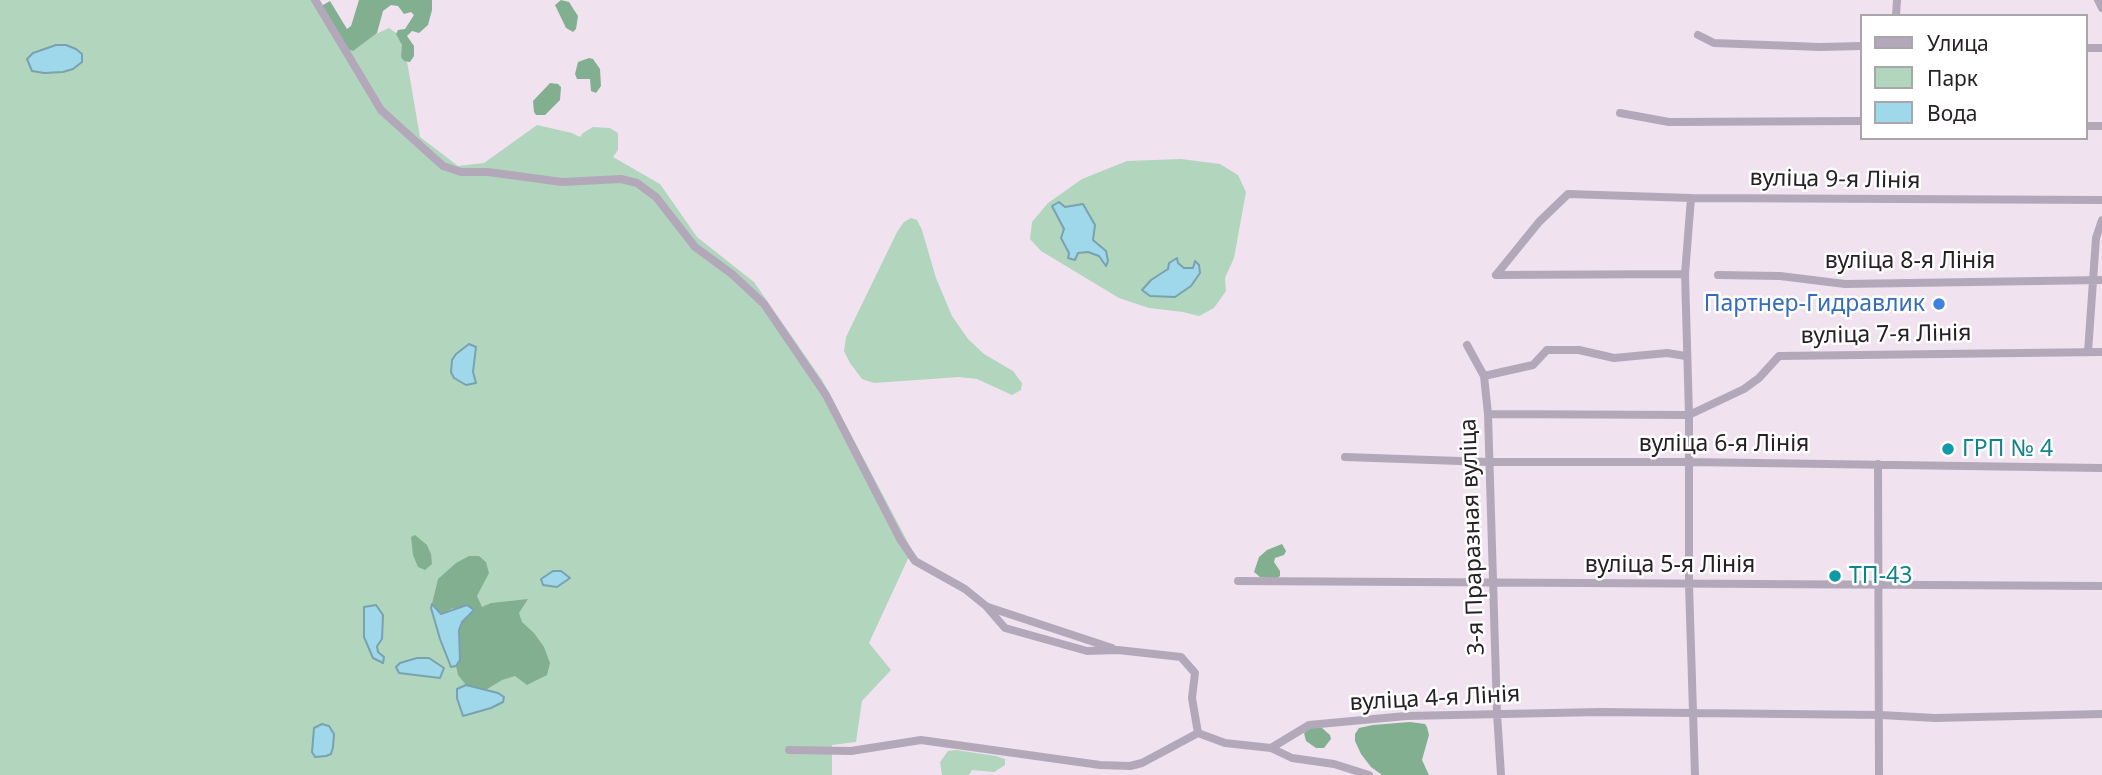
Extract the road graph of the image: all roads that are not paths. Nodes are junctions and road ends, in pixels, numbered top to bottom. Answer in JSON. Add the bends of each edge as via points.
{"nodes":[{"id":1,"x":315,"y":0,"type":"edge"},
{"id":2,"x":2098,"y":0,"type":"edge"},
{"id":3,"x":2102,"y":8,"type":"edge"},
{"id":4,"x":1698,"y":35,"type":"dead end"},
{"id":5,"x":1860,"y":46,"type":"edge"},
{"id":6,"x":1620,"y":113,"type":"dead end"},
{"id":7,"x":1860,"y":121,"type":"edge"},
{"id":8,"x":1691,"y":198,"type":"junction"},
{"id":9,"x":2102,"y":200,"type":"edge"},
{"id":10,"x":2102,"y":220,"type":"edge"},
{"id":11,"x":1685,"y":274,"type":"junction"},
{"id":12,"x":1718,"y":275,"type":"dead end"},
{"id":13,"x":2098,"y":280,"type":"edge"},
{"id":14,"x":1468,"y":345,"type":"dead end"},
{"id":15,"x":2088,"y":352,"type":"junction"},
{"id":16,"x":2102,"y":352,"type":"edge"},
{"id":17,"x":1686,"y":356,"type":"junction"},
{"id":18,"x":1484,"y":376,"type":"junction"},
{"id":19,"x":1488,"y":414,"type":"junction"},
{"id":20,"x":1689,"y":415,"type":"junction"},
{"id":21,"x":1345,"y":457,"type":"dead end"},
{"id":22,"x":1488,"y":462,"type":"junction"},
{"id":23,"x":1688,"y":462,"type":"junction"},
{"id":24,"x":1878,"y":464,"type":"junction"},
{"id":25,"x":2102,"y":468,"type":"edge"},
{"id":26,"x":1238,"y":581,"type":"dead end"},
{"id":27,"x":1494,"y":582,"type":"junction"},
{"id":28,"x":1689,"y":584,"type":"junction"},
{"id":29,"x":1878,"y":586,"type":"junction"},
{"id":30,"x":2102,"y":586,"type":"edge"},
{"id":31,"x":986,"y":606,"type":"junction"},
{"id":32,"x":1118,"y":650,"type":"junction"},
{"id":33,"x":1497,"y":713,"type":"junction"},
{"id":34,"x":2102,"y":713,"type":"edge"},
{"id":35,"x":1693,"y":714,"type":"junction"},
{"id":36,"x":1881,"y":715,"type":"junction"},
{"id":37,"x":1198,"y":733,"type":"junction"},
{"id":38,"x":1271,"y":748,"type":"junction"},
{"id":39,"x":789,"y":750,"type":"dead end"},
{"id":40,"x":1369,"y":775,"type":"edge"},
{"id":41,"x":1501,"y":775,"type":"edge"},
{"id":42,"x":1695,"y":775,"type":"edge"},
{"id":43,"x":1879,"y":775,"type":"edge"}],
"edges":[{"from":1,"to":31,"type":"street","via":[[381,110],[443,166],[461,172],[562,182],[621,179],[637,183],[656,197],[695,247],[764,304],[826,395],[915,561]]},
{"from":2,"to":3,"type":"street"},
{"from":4,"to":5,"type":"street","via":[[1714,43]]},
{"from":6,"to":7,"type":"street","via":[[1669,122]]},
{"from":8,"to":9,"type":"street","name":"вуліца 9-я Лінія"},
{"from":8,"to":11,"type":"street"},
{"from":8,"to":11,"type":"street","name":"вуліца 9-я Лінія","via":[[1568,194],[1496,275]]},
{"from":10,"to":13,"type":"street","via":[[2096,238]]},
{"from":11,"to":17,"type":"street"},
{"from":12,"to":13,"type":"street","name":"вуліца 8-я Лінія","via":[[1845,284]]},
{"from":13,"to":15,"type":"street"},
{"from":14,"to":18,"type":"street","name":"3-я Праразная вуліца"},
{"from":15,"to":16,"type":"street","name":"вуліца 7-я Лінія"},
{"from":15,"to":20,"type":"street","name":"вуліца 7-я Лінія","via":[[1779,356],[1744,388]]},
{"from":17,"to":18,"type":"street","via":[[1667,353],[1614,358],[1579,350],[1548,350],[1533,365]]},
{"from":17,"to":20,"type":"street"},
{"from":18,"to":19,"type":"street","name":"3-я Праразная вуліца"},
{"from":19,"to":20,"type":"street"},
{"from":19,"to":22,"type":"street","name":"3-я Праразная вуліца"},
{"from":20,"to":23,"type":"street"},
{"from":21,"to":22,"type":"street","name":"вуліца 6-я Лінія"},
{"from":22,"to":23,"type":"street","name":"вуліца 6-я Лінія"},
{"from":22,"to":27,"type":"street","name":"3-я Праразная вуліца"},
{"from":23,"to":24,"type":"street","name":"вуліца 6-я Лінія"},
{"from":23,"to":28,"type":"street"},
{"from":24,"to":25,"type":"street","name":"вуліца 6-я Лінія"},
{"from":24,"to":29,"type":"street"},
{"from":26,"to":27,"type":"street","name":"вуліца 5-я Лінія"},
{"from":27,"to":28,"type":"street","name":"вуліца 5-я Лінія"},
{"from":27,"to":33,"type":"street","name":"3-я Праразная вуліца"},
{"from":28,"to":29,"type":"street","name":"вуліца 5-я Лінія"},
{"from":28,"to":35,"type":"street"},
{"from":29,"to":30,"type":"street","name":"вуліца 5-я Лінія"},
{"from":29,"to":36,"type":"street"},
{"from":31,"to":32,"type":"street"},
{"from":31,"to":32,"type":"street","via":[[1005,628],[1087,651]]},
{"from":32,"to":37,"type":"street","via":[[1181,657],[1195,673],[1192,698]]},
{"from":33,"to":35,"type":"street","name":"вуліца 4-я Лінія"},
{"from":33,"to":38,"type":"street","name":"вуліца 4-я Лінія","via":[[1309,725]]},
{"from":33,"to":41,"type":"street","name":"3-я Праразная вуліца"},
{"from":34,"to":36,"type":"street","name":"вуліца 4-я Лінія"},
{"from":35,"to":36,"type":"street","name":"вуліца 4-я Лінія"},
{"from":35,"to":42,"type":"street"},
{"from":36,"to":43,"type":"street"},
{"from":37,"to":38,"type":"street","via":[[1225,743]]},
{"from":37,"to":39,"type":"street","via":[[1130,766],[921,740],[851,751]]},
{"from":38,"to":40,"type":"street","via":[[1292,758]]}]}
